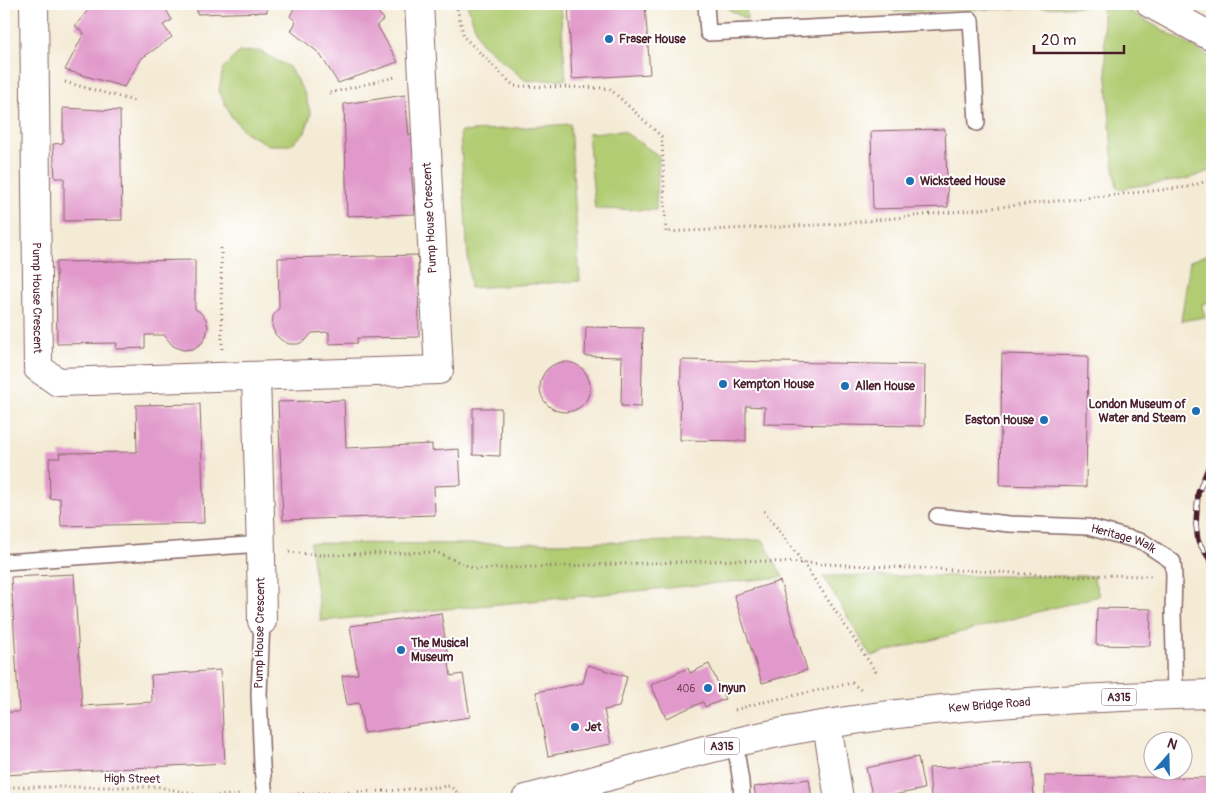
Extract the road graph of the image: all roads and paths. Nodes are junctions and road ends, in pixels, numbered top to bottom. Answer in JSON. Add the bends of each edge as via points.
{"nodes":[{"id":1,"x":34,"y":4,"type":"edge"},
{"id":2,"x":418,"y":4,"type":"edge"},
{"id":3,"x":456,"y":4,"type":"edge"},
{"id":4,"x":706,"y":4,"type":"edge"},
{"id":5,"x":1151,"y":4,"type":"edge"},
{"id":6,"x":1212,"y":37,"type":"edge"},
{"id":7,"x":422,"y":71,"type":"junction"},
{"id":8,"x":35,"y":74,"type":"junction"},
{"id":9,"x":330,"y":94,"type":"dead end"},
{"id":10,"x":134,"y":101,"type":"dead end"},
{"id":11,"x":976,"y":123,"type":"dead end"},
{"id":12,"x":1212,"y":179,"type":"edge"},
{"id":13,"x":221,"y":248,"type":"dead end"},
{"id":14,"x":256,"y":376,"type":"junction"},
{"id":15,"x":222,"y":377,"type":"junction"},
{"id":16,"x":764,"y":511,"type":"dead end"},
{"id":17,"x":937,"y":516,"type":"dead end"},
{"id":18,"x":261,"y":548,"type":"junction"},
{"id":19,"x":4,"y":562,"type":"edge"},
{"id":20,"x":804,"y":564,"type":"junction"},
{"id":21,"x":1160,"y":576,"type":"dead end"},
{"id":22,"x":262,"y":621,"type":"joint"},
{"id":23,"x":876,"y":672,"type":"dead end"},
{"id":24,"x":861,"y":690,"type":"dead end"},
{"id":25,"x":1212,"y":694,"type":"edge"},
{"id":26,"x":1175,"y":695,"type":"junction"},
{"id":27,"x":759,"y":703,"type":"dead end"},
{"id":28,"x":827,"y":725,"type":"junction"},
{"id":29,"x":735,"y":743,"type":"junction"},
{"id":30,"x":4,"y":790,"type":"edge"},
{"id":31,"x":265,"y":796,"type":"edge"},
{"id":32,"x":465,"y":799,"type":"edge"},
{"id":33,"x":526,"y":799,"type":"edge"},
{"id":34,"x":742,"y":799,"type":"edge"},
{"id":35,"x":838,"y":799,"type":"edge"}],
"edges":[{"from":1,"to":8,"type":"street","name":"Pump House Crescent"},
{"from":2,"to":7,"type":"street","name":"Pump House Crescent"},
{"from":3,"to":12,"type":"path","via":[[464,37],[514,86],[609,88],[662,137],[666,232],[838,224],[1189,187]]},
{"from":4,"to":11,"type":"lane","via":[[708,33],[971,20]]},
{"from":5,"to":6,"type":"street"},
{"from":7,"to":9,"type":"path"},
{"from":7,"to":14,"type":"street","name":"Pump House Crescent","via":[[439,370]]},
{"from":8,"to":10,"type":"path"},
{"from":8,"to":15,"type":"street","name":"Pump House Crescent","via":[[38,368],[58,382]]},
{"from":13,"to":15,"type":"path"},
{"from":14,"to":15,"type":"street","name":"Pump House Crescent"},
{"from":14,"to":18,"type":"street","name":"Pump House Crescent"},
{"from":16,"to":20,"type":"path"},
{"from":17,"to":26,"type":"lane","name":"Heritage Walk","via":[[1009,524],[1088,526],[1143,542],[1173,562]]},
{"from":18,"to":19,"type":"lane"},
{"from":18,"to":20,"type":"path","via":[[320,555],[436,552],[475,569],[738,560]]},
{"from":18,"to":22,"type":"street","name":"Pump House Crescent"},
{"from":20,"to":21,"type":"path","via":[[1081,577]]},
{"from":20,"to":23,"type":"path"},
{"from":22,"to":31,"type":"lane","name":"Pump House Crescent","via":[[259,694]]},
{"from":24,"to":27,"type":"path","via":[[852,683]]},
{"from":25,"to":26,"type":"street","name":"Kew Bridge Road","number":"A315"},
{"from":26,"to":28,"type":"street","name":"Kew Bridge Road","number":"A315","via":[[1002,704]]},
{"from":28,"to":29,"type":"street","name":"Kew Bridge Road","number":"A315"},
{"from":28,"to":35,"type":"street"},
{"from":29,"to":33,"type":"street","number":"A315"},
{"from":29,"to":34,"type":"lane"},
{"from":30,"to":31,"type":"path","name":"High Street","via":[[11,787],[159,786],[202,796]]},
{"from":31,"to":32,"type":"path","name":"High Street","via":[[450,786]]}]}
